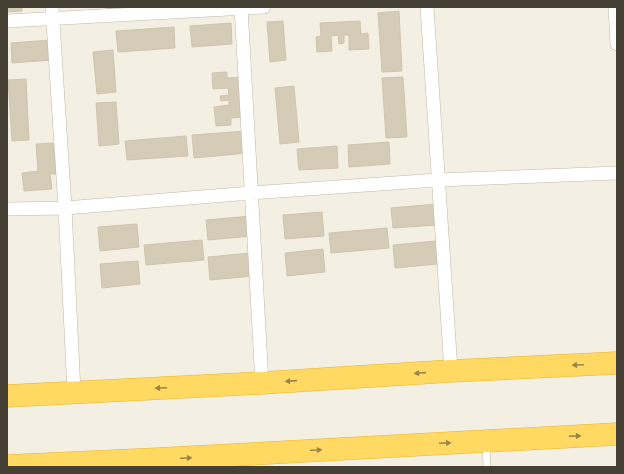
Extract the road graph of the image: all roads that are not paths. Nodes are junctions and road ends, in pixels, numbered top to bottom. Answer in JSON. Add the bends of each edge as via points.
{"nodes":[{"id":1,"x":264,"y":7,"type":"edge"},
{"id":2,"x":427,"y":7,"type":"edge"},
{"id":3,"x":615,"y":7,"type":"edge"},
{"id":4,"x":241,"y":8,"type":"edge"},
{"id":5,"x":52,"y":13,"type":"edge"},
{"id":6,"x":7,"y":21,"type":"edge"},
{"id":7,"x":617,"y":44,"type":"edge"},
{"id":8,"x":617,"y":173,"type":"edge"},
{"id":9,"x":438,"y":180,"type":"junction"},
{"id":10,"x":252,"y":193,"type":"junction"},
{"id":11,"x":65,"y":208,"type":"junction"},
{"id":12,"x":7,"y":209,"type":"edge"},
{"id":13,"x":617,"y":363,"type":"edge"},
{"id":14,"x":451,"y":371,"type":"junction"},
{"id":15,"x":262,"y":383,"type":"junction"},
{"id":16,"x":74,"y":392,"type":"junction"},
{"id":17,"x":7,"y":396,"type":"edge"},
{"id":18,"x":617,"y":434,"type":"edge"},
{"id":19,"x":486,"y":441,"type":"junction"},
{"id":20,"x":157,"y":463,"type":"edge"},
{"id":21,"x":7,"y":466,"type":"edge"},
{"id":22,"x":487,"y":467,"type":"edge"}],
"edges":[{"from":1,"to":4,"type":"street"},
{"from":2,"to":9,"type":"street"},
{"from":3,"to":7,"type":"street"},
{"from":4,"to":5,"type":"street"},
{"from":4,"to":10,"type":"street"},
{"from":5,"to":6,"type":"street"},
{"from":5,"to":11,"type":"street"},
{"from":8,"to":9,"type":"street"},
{"from":9,"to":10,"type":"street"},
{"from":9,"to":14,"type":"street"},
{"from":10,"to":11,"type":"street"},
{"from":10,"to":15,"type":"street"},
{"from":11,"to":12,"type":"street"},
{"from":11,"to":16,"type":"street"},
{"from":13,"to":14,"type":"highway","one_way":true},
{"from":14,"to":15,"type":"highway","one_way":true},
{"from":15,"to":16,"type":"highway","one_way":true},
{"from":16,"to":17,"type":"highway"},
{"from":19,"to":18,"type":"highway","one_way":true},
{"from":20,"to":19,"type":"highway","one_way":true},
{"from":19,"to":22,"type":"lane"},
{"from":20,"to":21,"type":"highway"}]}
